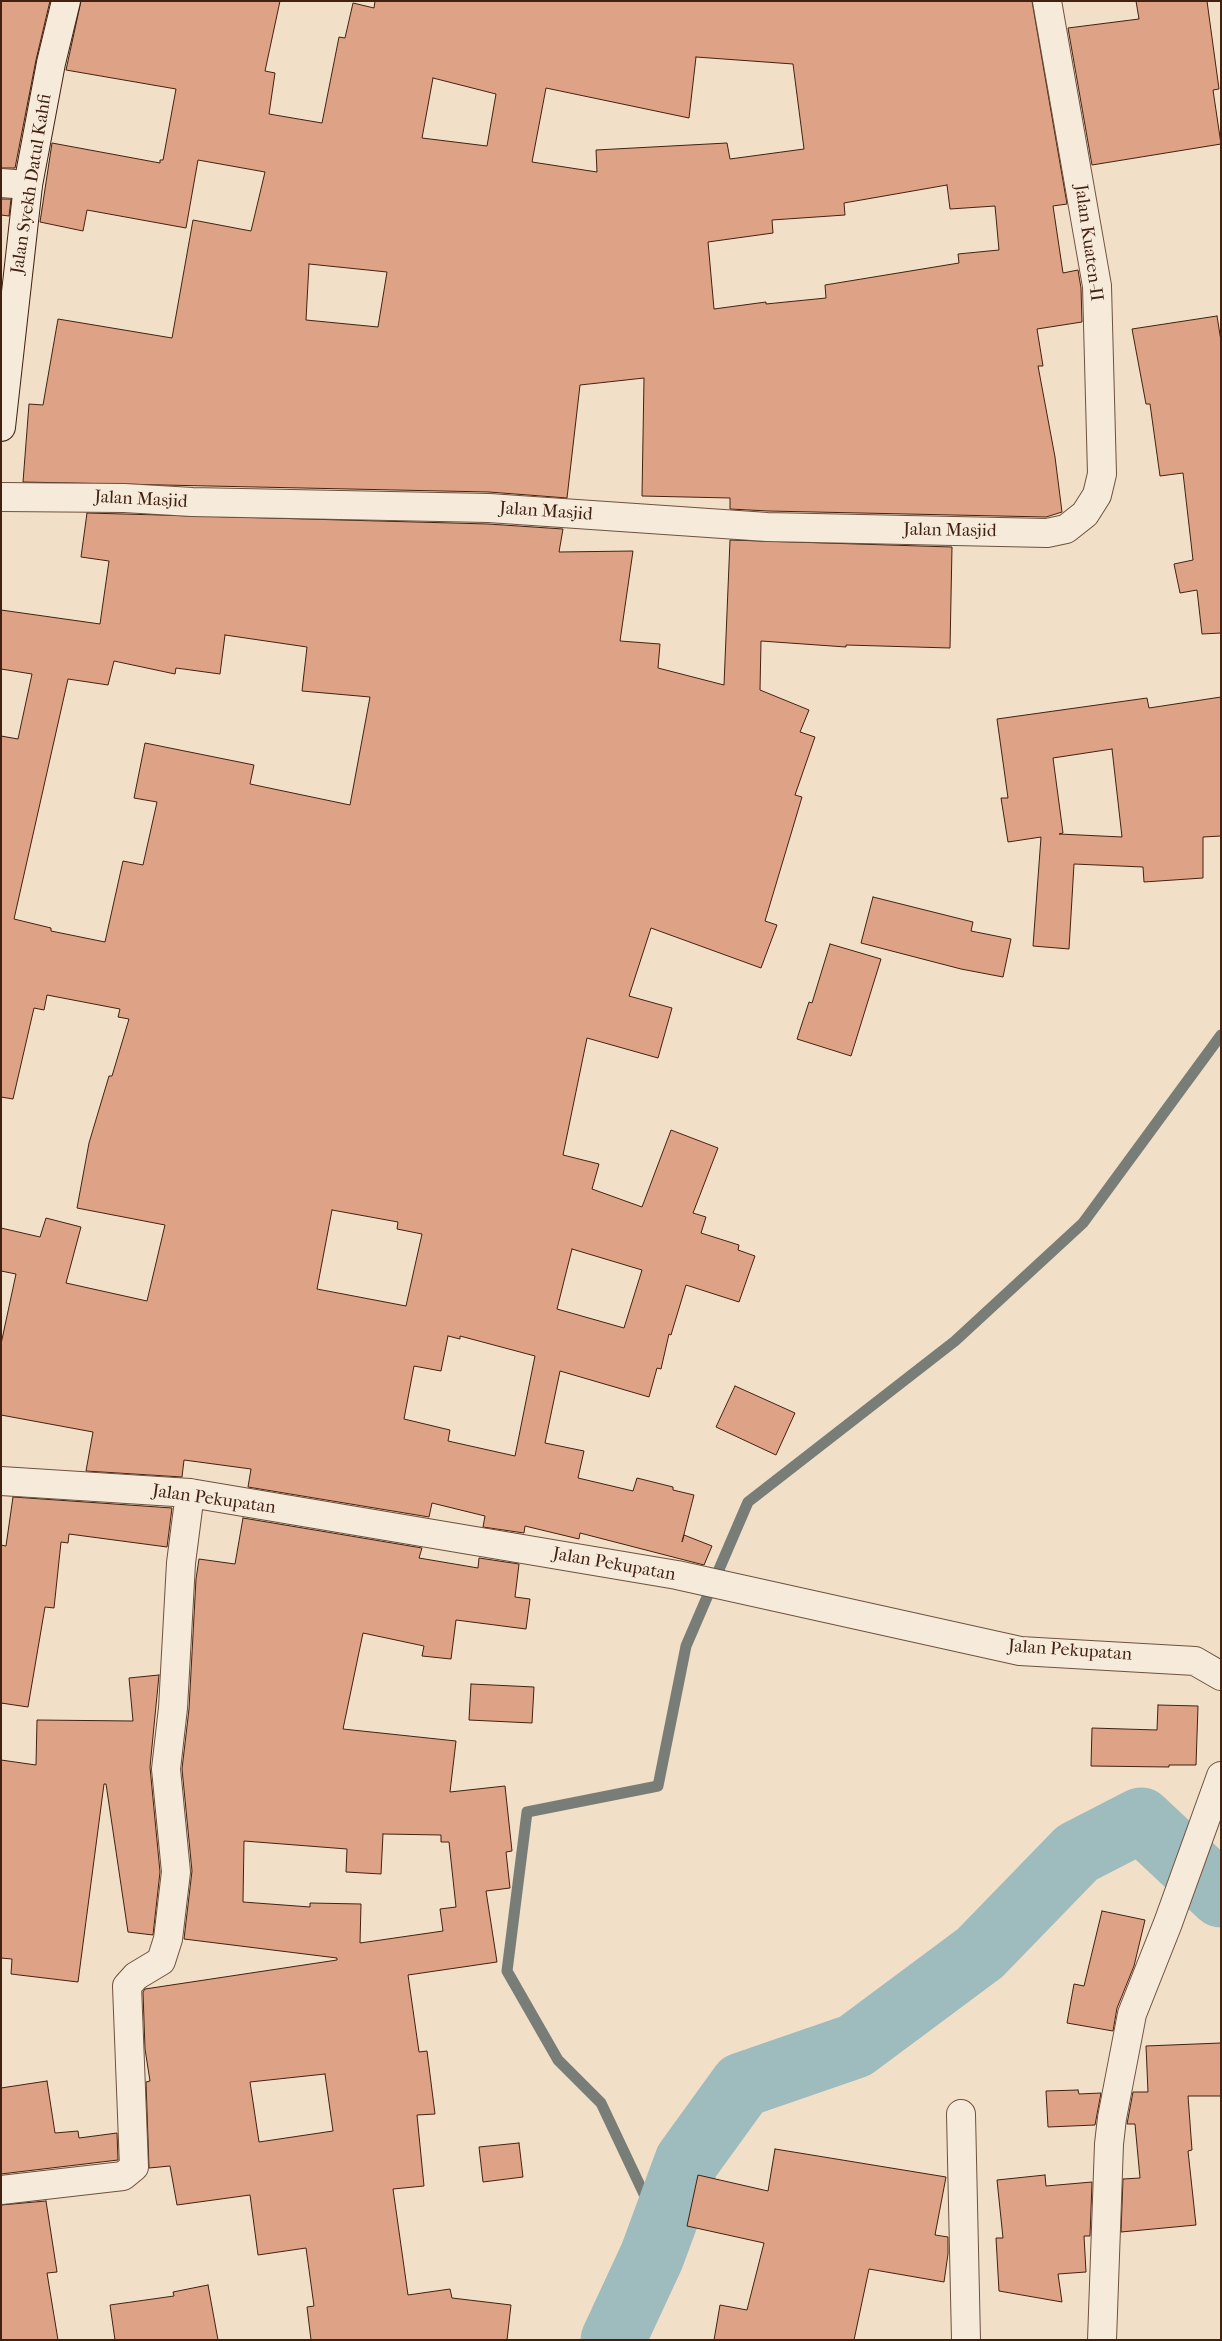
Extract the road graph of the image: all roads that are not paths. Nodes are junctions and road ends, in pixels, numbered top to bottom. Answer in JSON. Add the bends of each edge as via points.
{"nodes":[{"id":1,"x":66,"y":1,"type":"edge"},
{"id":2,"x":1047,"y":1,"type":"edge"},
{"id":3,"x":1,"y":183,"type":"edge"},
{"id":4,"x":28,"y":185,"type":"junction"},
{"id":5,"x":1,"y":427,"type":"edge"},
{"id":6,"x":1,"y":497,"type":"edge"},
{"id":7,"x":1085,"y":514,"type":"joint"},
{"id":8,"x":1,"y":1481,"type":"edge"},
{"id":9,"x":190,"y":1493,"type":"junction"},
{"id":10,"x":1220,"y":1675,"type":"edge"},
{"id":11,"x":1221,"y":1776,"type":"edge"},
{"id":12,"x":961,"y":2114,"type":"dead end"},
{"id":13,"x":1,"y":2190,"type":"edge"},
{"id":14,"x":966,"y":2340,"type":"edge"},
{"id":15,"x":1102,"y":2340,"type":"edge"}],
"edges":[{"from":1,"to":4,"type":"street","name":"Jalan Syekh Datul Kahfi"},
{"from":2,"to":7,"type":"street","name":"Jalan Kuaten-II","via":[[1098,286],[1102,474],[1098,495]]},
{"from":3,"to":4,"type":"street"},
{"from":4,"to":5,"type":"street","name":"Jalan Syekh Datul Kahfi"},
{"from":6,"to":7,"type":"street","name":"Jalan Masjid","via":[[489,508],[767,527],[1038,533],[1066,529]]},
{"from":8,"to":9,"type":"street","name":"Jalan Pekupatan"},
{"from":9,"to":10,"type":"street","name":"Jalan Pekupatan","via":[[677,1575],[1020,1651],[1195,1661]]},
{"from":9,"to":13,"type":"street","via":[[181,1563],[166,1770],[176,1872],[168,1939],[161,1961],[136,1976],[127,1986],[134,2167],[123,2176]]},
{"from":11,"to":15,"type":"street","via":[[1132,2014],[1112,2118]]},
{"from":12,"to":14,"type":"street"}]}
